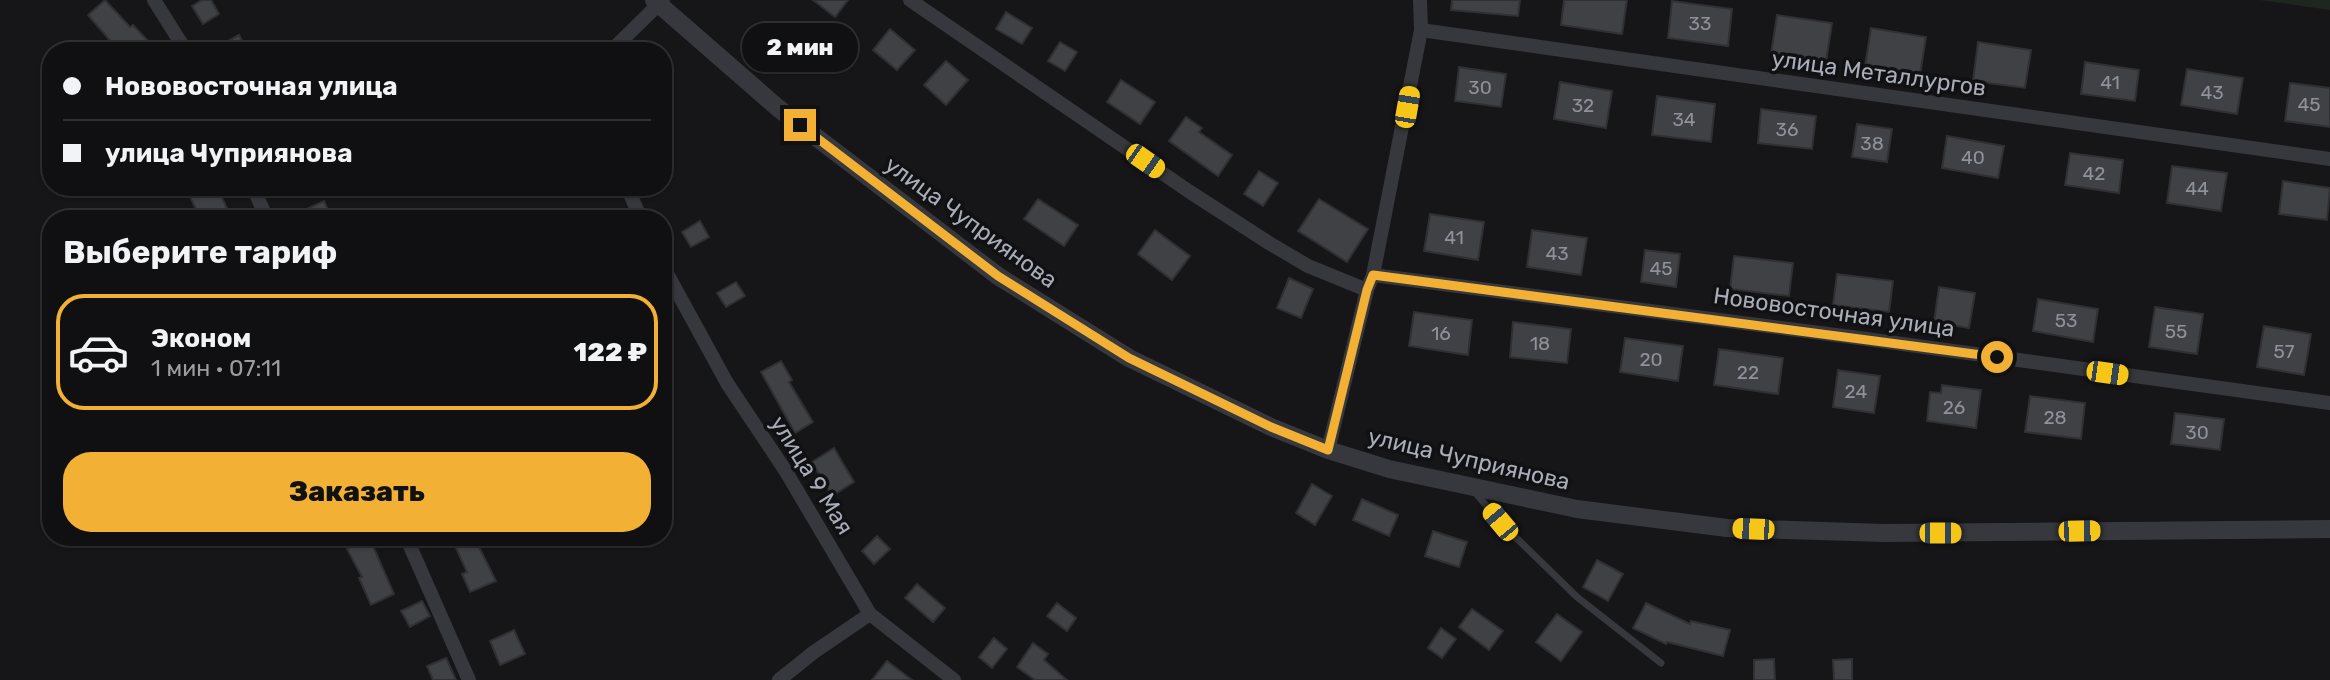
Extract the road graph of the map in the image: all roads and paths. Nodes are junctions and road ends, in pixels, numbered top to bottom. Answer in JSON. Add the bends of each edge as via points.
{"nodes":[{"id":1,"x":155,"y":0,"type":"edge"},
{"id":2,"x":910,"y":0,"type":"edge"},
{"id":3,"x":1420,"y":0,"type":"edge"},
{"id":4,"x":659,"y":1,"type":"edge"},
{"id":5,"x":1421,"y":30,"type":"junction"},
{"id":6,"x":181,"y":42,"type":"edge"},
{"id":7,"x":620,"y":42,"type":"edge"},
{"id":8,"x":2330,"y":159,"type":"edge"},
{"id":9,"x":1373,"y":275,"type":"junction"},
{"id":10,"x":672,"y":282,"type":"edge"},
{"id":11,"x":1367,"y":290,"type":"junction"},
{"id":12,"x":2330,"y":403,"type":"edge"},
{"id":13,"x":1328,"y":450,"type":"junction"},
{"id":14,"x":1471,"y":488,"type":"junction"},
{"id":15,"x":2330,"y":529,"type":"edge"},
{"id":16,"x":410,"y":546,"type":"edge"},
{"id":17,"x":870,"y":614,"type":"junction"},
{"id":18,"x":1661,"y":663,"type":"dead end"},
{"id":19,"x":469,"y":680,"type":"edge"},
{"id":20,"x":779,"y":680,"type":"edge"},
{"id":21,"x":954,"y":680,"type":"edge"}],
"edges":[{"from":1,"to":6,"type":"street"},
{"from":2,"to":11,"type":"street","via":[[1269,243],[1308,266]]},
{"from":3,"to":5,"type":"street"},
{"from":4,"to":7,"type":"street"},
{"from":4,"to":13,"type":"street","name":"улица Чуприянова","via":[[778,108],[998,276],[1129,358]]},
{"from":5,"to":8,"type":"street","name":"улица Металлургов"},
{"from":5,"to":9,"type":"street"},
{"from":9,"to":11,"type":"street"},
{"from":9,"to":12,"type":"street","name":"Нововосточная улица"},
{"from":10,"to":17,"type":"street","name":"улица 9 Мая","via":[[727,383],[785,470]]},
{"from":11,"to":13,"type":"street"},
{"from":13,"to":14,"type":"street","name":"улица Чуприянова"},
{"from":14,"to":15,"type":"street","name":"улица Чуприянова","via":[[1577,509],[1727,528],[1884,533]]},
{"from":14,"to":18,"type":"lane","via":[[1577,597]]},
{"from":16,"to":19,"type":"street"},
{"from":17,"to":20,"type":"street"},
{"from":17,"to":21,"type":"street","name":"улица 9 Мая"}]}
